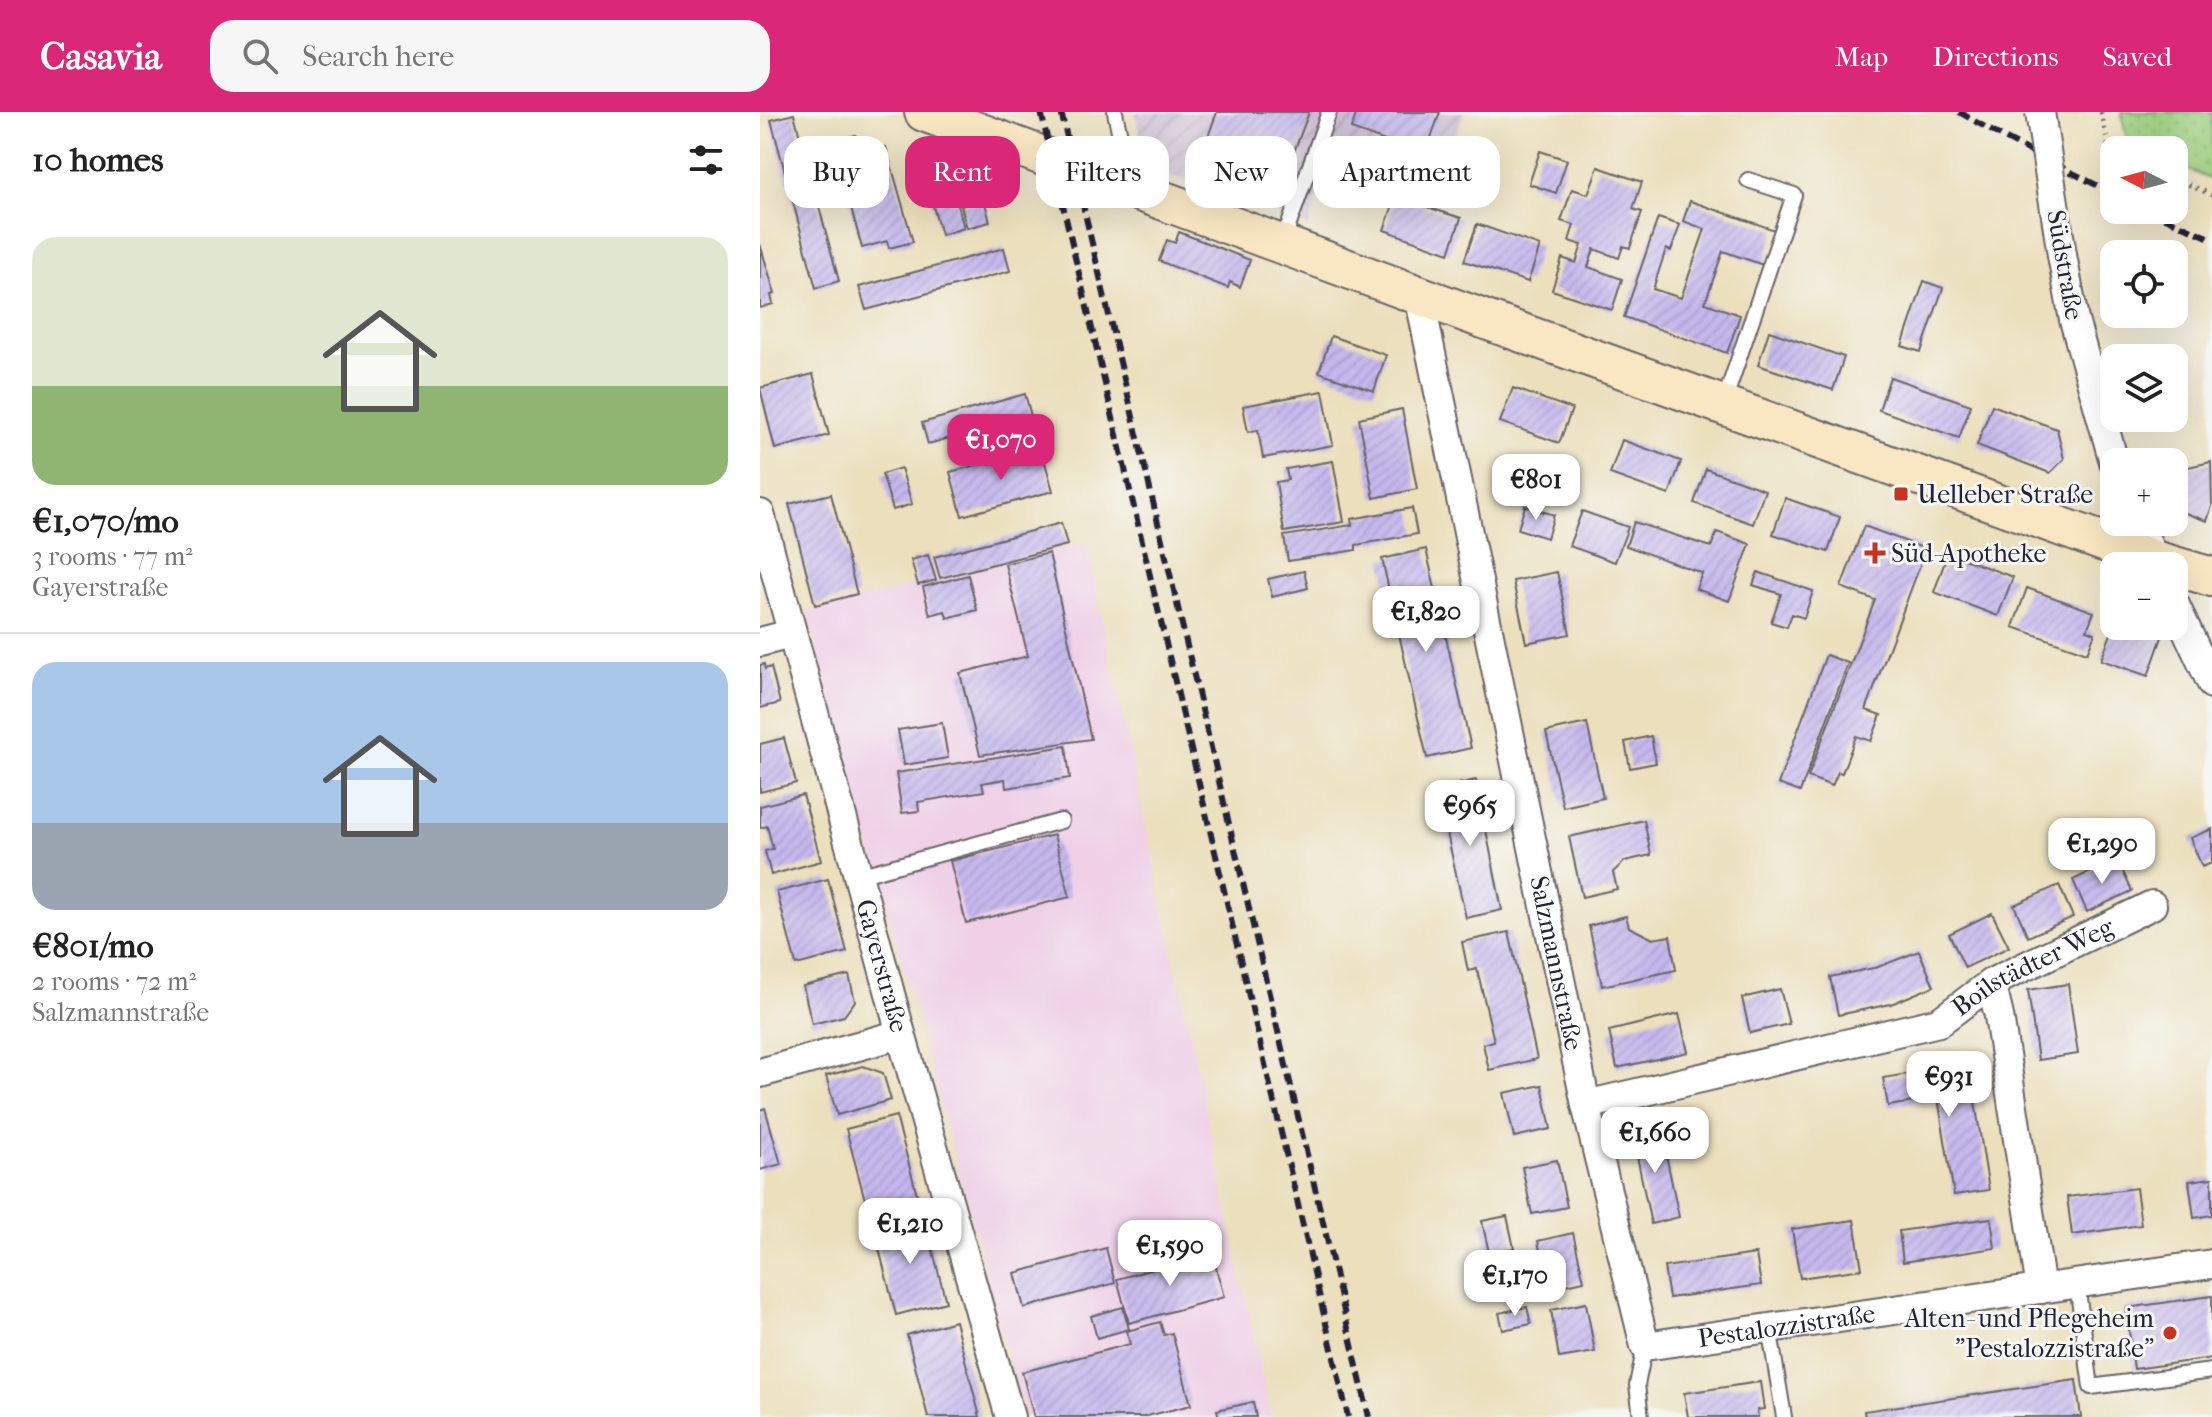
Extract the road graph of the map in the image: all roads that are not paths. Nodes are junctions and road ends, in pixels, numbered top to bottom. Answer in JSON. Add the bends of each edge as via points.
{"nodes":[{"id":1,"x":924,"y":112,"type":"edge"},
{"id":2,"x":1115,"y":112,"type":"edge"},
{"id":3,"x":1329,"y":112,"type":"edge"},
{"id":4,"x":2040,"y":112,"type":"edge"},
{"id":5,"x":1120,"y":136,"type":"edge"},
{"id":6,"x":1036,"y":153,"type":"edge"},
{"id":7,"x":1748,"y":180,"type":"dead end"},
{"id":8,"x":1169,"y":202,"type":"edge"},
{"id":9,"x":1282,"y":244,"type":"junction"},
{"id":10,"x":1419,"y":295,"type":"junction"},
{"id":11,"x":1723,"y":405,"type":"junction"},
{"id":12,"x":2110,"y":448,"type":"edge"},
{"id":13,"x":760,"y":514,"type":"edge"},
{"id":14,"x":2126,"y":552,"type":"edge"},
{"id":15,"x":2188,"y":571,"type":"edge"},
{"id":16,"x":2212,"y":577,"type":"edge"},
{"id":17,"x":2188,"y":633,"type":"edge"},
{"id":18,"x":791,"y":634,"type":"junction"},
{"id":19,"x":760,"y":642,"type":"edge"},
{"id":20,"x":2212,"y":684,"type":"edge"},
{"id":21,"x":1061,"y":821,"type":"dead end"},
{"id":22,"x":858,"y":876,"type":"junction"},
{"id":23,"x":2152,"y":905,"type":"dead end"},
{"id":24,"x":1991,"y":983,"type":"junction"},
{"id":25,"x":901,"y":1034,"type":"junction"},
{"id":26,"x":760,"y":1073,"type":"edge"},
{"id":27,"x":1586,"y":1105,"type":"junction"},
{"id":28,"x":2212,"y":1264,"type":"edge"},
{"id":29,"x":2077,"y":1284,"type":"junction"},
{"id":30,"x":2041,"y":1289,"type":"junction"},
{"id":31,"x":1769,"y":1327,"type":"junction"},
{"id":32,"x":1645,"y":1346,"type":"junction"},
{"id":33,"x":2212,"y":1371,"type":"edge"},
{"id":34,"x":1010,"y":1417,"type":"edge"},
{"id":35,"x":1641,"y":1417,"type":"edge"},
{"id":36,"x":1784,"y":1417,"type":"edge"}],
"edges":[{"from":1,"to":6,"type":"street"},
{"from":2,"to":5,"type":"lane"},
{"from":3,"to":9,"type":"lane"},
{"from":4,"to":12,"type":"street","name":"Südstraße","bridge":true,"via":[[2074,320]]},
{"from":7,"to":11,"type":"lane","via":[[1794,195]]},
{"from":8,"to":9,"type":"street"},
{"from":9,"to":10,"type":"street"},
{"from":10,"to":11,"type":"street"},
{"from":10,"to":27,"type":"street","name":"Salzmannstraße"},
{"from":11,"to":14,"type":"street"},
{"from":13,"to":18,"type":"street","name":"Gayerstraße"},
{"from":15,"to":16,"type":"street"},
{"from":17,"to":20,"type":"street"},
{"from":18,"to":19,"type":"street"},
{"from":18,"to":22,"type":"street","name":"Gayerstraße"},
{"from":21,"to":22,"type":"lane"},
{"from":22,"to":25,"type":"street","name":"Gayerstraße"},
{"from":23,"to":24,"type":"street","name":"Boilstädter Weg"},
{"from":24,"to":27,"type":"street","name":"Boilstädter Weg","via":[[1939,1022]]},
{"from":24,"to":30,"type":"street"},
{"from":25,"to":26,"type":"street"},
{"from":25,"to":34,"type":"street","name":"Gayerstraße"},
{"from":27,"to":32,"type":"street","name":"Salzmannstraße"},
{"from":28,"to":29,"type":"street","name":"Pestalozzistraße"},
{"from":29,"to":30,"type":"street","name":"Pestalozzistraße"},
{"from":29,"to":33,"type":"lane","via":[[2091,1387]]},
{"from":30,"to":31,"type":"street","name":"Pestalozzistraße"},
{"from":31,"to":32,"type":"street","name":"Pestalozzistraße"},
{"from":31,"to":36,"type":"lane"},
{"from":32,"to":35,"type":"lane","via":[[1637,1385]]}]}
